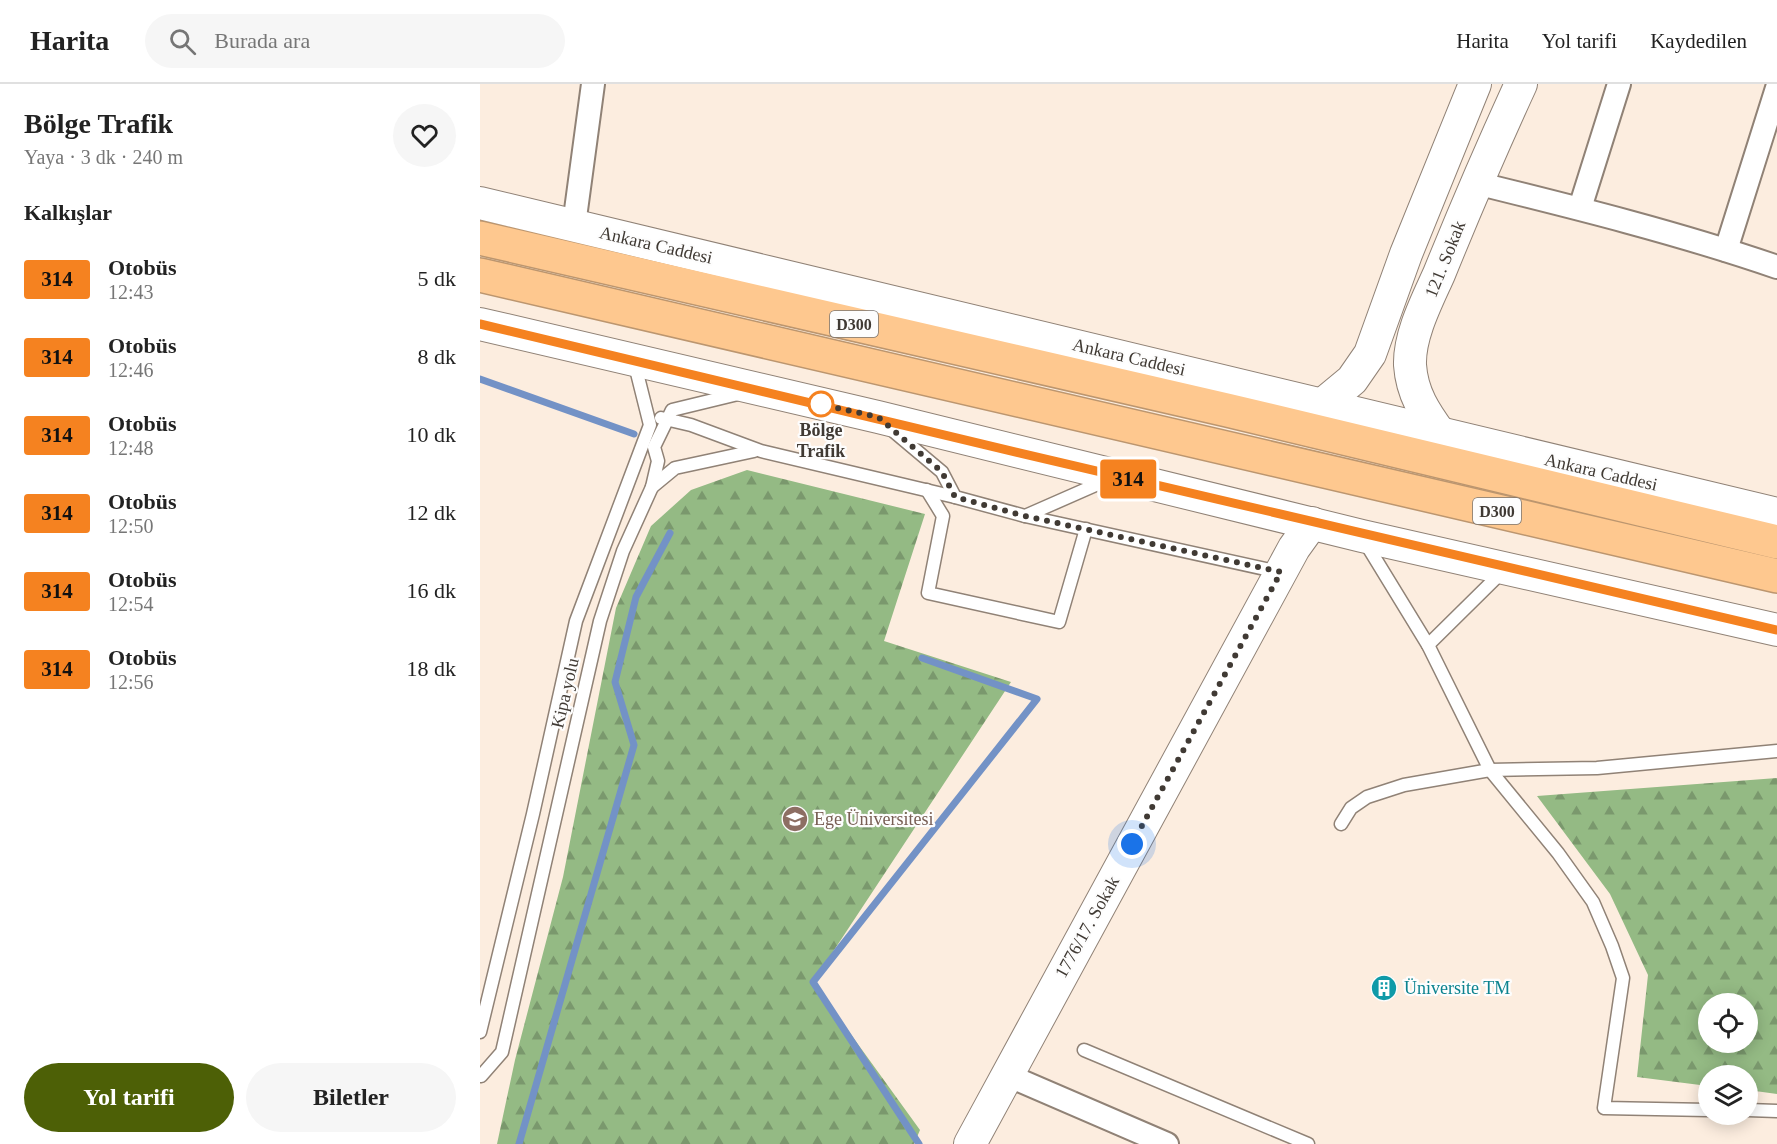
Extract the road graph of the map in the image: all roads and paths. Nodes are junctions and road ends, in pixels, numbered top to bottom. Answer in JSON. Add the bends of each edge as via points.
{"nodes":[{"id":1,"x":593,"y":84,"type":"edge"},
{"id":2,"x":1475,"y":84,"type":"edge"},
{"id":3,"x":1521,"y":84,"type":"edge"},
{"id":4,"x":1619,"y":84,"type":"edge"},
{"id":5,"x":1777,"y":88,"type":"edge"},
{"id":6,"x":1476,"y":183,"type":"junction"},
{"id":7,"x":480,"y":203,"type":"edge"},
{"id":8,"x":1580,"y":208,"type":"junction"},
{"id":9,"x":574,"y":225,"type":"junction"},
{"id":10,"x":480,"y":238,"type":"edge"},
{"id":11,"x":1726,"y":250,"type":"junction"},
{"id":12,"x":1777,"y":267,"type":"edge"},
{"id":13,"x":480,"y":275,"type":"edge"},
{"id":14,"x":480,"y":324,"type":"edge"},
{"id":15,"x":629,"y":359,"type":"junction"},
{"id":16,"x":760,"y":390,"type":"junction"},
{"id":17,"x":1323,"y":404,"type":"junction"},
{"id":18,"x":878,"y":417,"type":"junction"},
{"id":19,"x":668,"y":418,"type":"junction"},
{"id":20,"x":650,"y":425,"type":"junction"},
{"id":21,"x":1442,"y":435,"type":"junction"},
{"id":22,"x":761,"y":451,"type":"junction"},
{"id":23,"x":1116,"y":476,"type":"junction"},
{"id":24,"x":652,"y":487,"type":"junction"},
{"id":25,"x":927,"y":490,"type":"junction"},
{"id":26,"x":955,"y":497,"type":"junction"},
{"id":27,"x":1777,"y":514,"type":"edge"},
{"id":28,"x":1025,"y":516,"type":"junction"},
{"id":29,"x":1312,"y":523,"type":"junction"},
{"id":30,"x":1086,"y":530,"type":"junction"},
{"id":31,"x":1362,"y":536,"type":"junction"},
{"id":32,"x":1777,"y":542,"type":"edge"},
{"id":33,"x":1506,"y":568,"type":"junction"},
{"id":34,"x":1281,"y":572,"type":"junction"},
{"id":35,"x":1777,"y":576,"type":"edge"},
{"id":36,"x":1777,"y":630,"type":"edge"},
{"id":37,"x":1428,"y":645,"type":"junction"},
{"id":38,"x":1777,"y":751,"type":"edge"},
{"id":39,"x":1490,"y":770,"type":"junction"},
{"id":40,"x":1341,"y":824,"type":"dead end"},
{"id":41,"x":480,"y":1032,"type":"edge"},
{"id":42,"x":1084,"y":1050,"type":"dead end"},
{"id":43,"x":1007,"y":1075,"type":"junction"},
{"id":44,"x":480,"y":1076,"type":"edge"},
{"id":45,"x":1698,"y":1110,"type":"edge"},
{"id":46,"x":1758,"y":1110,"type":"edge"},
{"id":47,"x":1777,"y":1111,"type":"edge"},
{"id":48,"x":970,"y":1144,"type":"edge"},
{"id":49,"x":1167,"y":1144,"type":"edge"},
{"id":50,"x":1308,"y":1144,"type":"edge"}],
"edges":[{"from":1,"to":9,"type":"street"},
{"from":2,"to":17,"type":"main road","name":"121. Sokak","via":[[1370,354],[1352,380]]},
{"from":3,"to":6,"type":"main road","name":"121. Sokak"},
{"from":4,"to":8,"type":"street"},
{"from":5,"to":11,"type":"street"},
{"from":6,"to":8,"type":"street"},
{"from":6,"to":21,"type":"main road","name":"121. Sokak","via":[[1418,325],[1410,363],[1413,390]]},
{"from":7,"to":9,"type":"main road","name":"Ankara Caddesi"},
{"from":8,"to":11,"type":"street"},
{"from":9,"to":17,"type":"main road","name":"Ankara Caddesi"},
{"from":10,"to":32,"type":"highway","name":"Ankara Caddesi","number":"D300","via":[[1227,410]]},
{"from":11,"to":12,"type":"street"},
{"from":13,"to":35,"type":"highway","number":"D300"},
{"from":14,"to":15,"type":"main road"},
{"from":15,"to":16,"type":"main road"},
{"from":15,"to":20,"type":"lane","via":[[637,373]]},
{"from":16,"to":18,"type":"main road"},
{"from":16,"to":19,"type":"lane","via":[[672,410]]},
{"from":17,"to":21,"type":"main road","name":"Ankara Caddesi"},
{"from":18,"to":23,"type":"main road"},
{"from":18,"to":26,"type":"lane","via":[[942,472]]},
{"from":19,"to":20,"type":"lane","via":[[659,418]]},
{"from":19,"to":22,"type":"lane"},
{"from":19,"to":24,"type":"lane","name":"Kipa yolu","via":[[654,447],[658,461]]},
{"from":20,"to":41,"type":"lane","name":"Kipa yolu","via":[[576,621]]},
{"from":21,"to":27,"type":"main road","name":"Ankara Caddesi"},
{"from":22,"to":24,"type":"lane","via":[[675,468]]},
{"from":22,"to":25,"type":"lane"},
{"from":23,"to":28,"type":"lane"},
{"from":23,"to":29,"type":"main road"},
{"from":24,"to":44,"type":"lane","name":"Kipa yolu","via":[[623,551],[600,621],[502,1052]]},
{"from":25,"to":26,"type":"lane"},
{"from":25,"to":30,"type":"lane","via":[[943,516],[928,593],[1059,622]]},
{"from":26,"to":28,"type":"lane"},
{"from":28,"to":30,"type":"lane"},
{"from":29,"to":31,"type":"main road"},
{"from":29,"to":34,"type":"main road","name":"1776/17. Sokak"},
{"from":30,"to":34,"type":"lane"},
{"from":31,"to":33,"type":"main road"},
{"from":31,"to":37,"type":"lane"},
{"from":33,"to":36,"type":"main road"},
{"from":33,"to":37,"type":"lane"},
{"from":34,"to":43,"type":"main road","name":"1776/17. Sokak"},
{"from":37,"to":39,"type":"lane"},
{"from":38,"to":39,"type":"lane","via":[[1597,768]]},
{"from":39,"to":40,"type":"lane","via":[[1404,785],[1367,797],[1351,808]]},
{"from":39,"to":45,"type":"lane","via":[[1593,902],[1623,978],[1604,1108]]},
{"from":42,"to":50,"type":"lane"},
{"from":43,"to":48,"type":"main road","name":"1776/17. Sokak"},
{"from":43,"to":49,"type":"street"},
{"from":46,"to":47,"type":"lane"}]}
